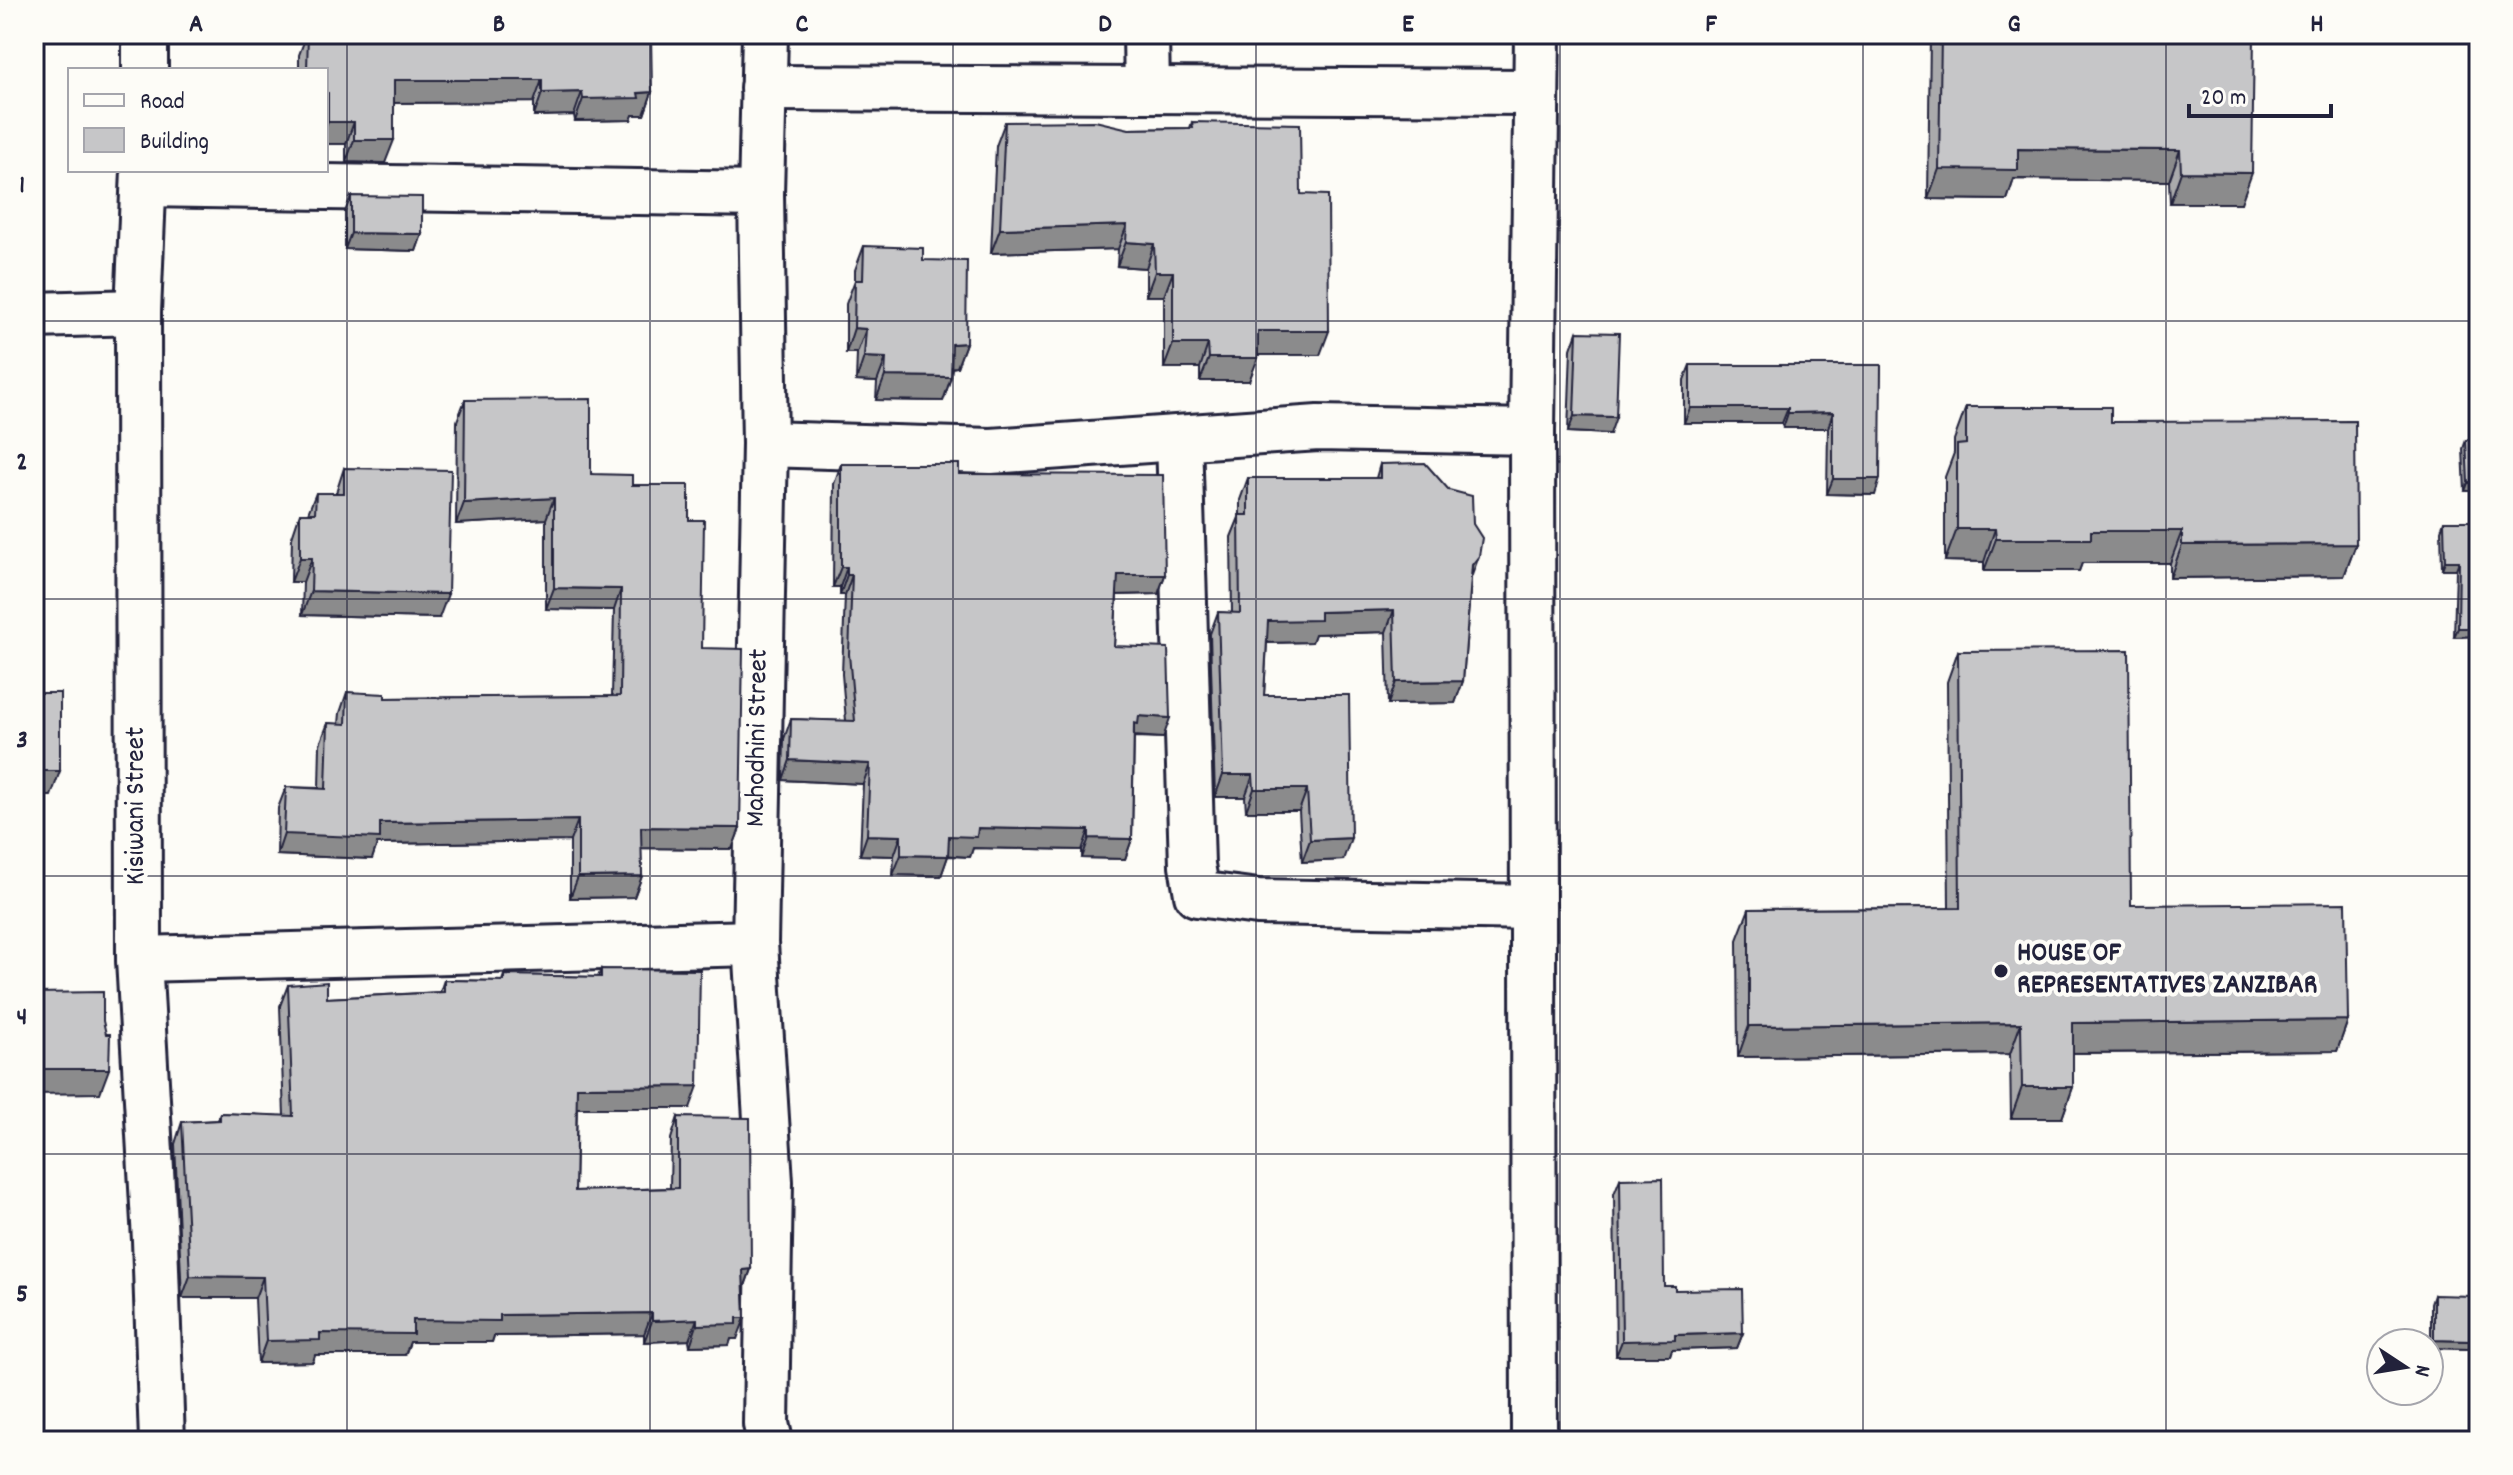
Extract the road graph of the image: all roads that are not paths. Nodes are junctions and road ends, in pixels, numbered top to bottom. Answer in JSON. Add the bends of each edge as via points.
{"nodes":[{"id":1,"x":145,"y":34,"type":"edge"},
{"id":2,"x":765,"y":34,"type":"edge"},
{"id":3,"x":1146,"y":34,"type":"edge"},
{"id":4,"x":1537,"y":34,"type":"edge"},
{"id":5,"x":145,"y":68,"type":"edge"},
{"id":6,"x":763,"y":88,"type":"junction"},
{"id":7,"x":1147,"y":90,"type":"junction"},
{"id":8,"x":1536,"y":92,"type":"junction"},
{"id":9,"x":144,"y":177,"type":"edge"},
{"id":10,"x":761,"y":194,"type":"junction"},
{"id":11,"x":138,"y":312,"type":"junction"},
{"id":12,"x":34,"y":315,"type":"edge"},
{"id":13,"x":1532,"y":432,"type":"junction"},
{"id":14,"x":1179,"y":438,"type":"junction"},
{"id":15,"x":765,"y":444,"type":"junction"},
{"id":16,"x":1533,"y":907,"type":"junction"},
{"id":17,"x":755,"y":943,"type":"junction"},
{"id":18,"x":139,"y":959,"type":"junction"},
{"id":19,"x":162,"y":1441,"type":"edge"},
{"id":20,"x":770,"y":1441,"type":"edge"},
{"id":21,"x":1534,"y":1441,"type":"edge"}],
"edges":[{"from":1,"to":5,"type":"street"},
{"from":2,"to":6,"type":"street","name":"Mahodhini Street"},
{"from":3,"to":7,"type":"street"},
{"from":4,"to":8,"type":"street"},
{"from":6,"to":7,"type":"street"},
{"from":6,"to":10,"type":"street","name":"Mahodhini Street"},
{"from":7,"to":8,"type":"street"},
{"from":8,"to":13,"type":"street"},
{"from":9,"to":10,"type":"street"},
{"from":9,"to":11,"type":"street","name":"Kisiwani Street"},
{"from":10,"to":15,"type":"street","name":"Mahodhini Street"},
{"from":11,"to":12,"type":"street"},
{"from":11,"to":18,"type":"street","name":"Kisiwani Street"},
{"from":13,"to":14,"type":"street","via":[[1318,428]]},
{"from":13,"to":16,"type":"street"},
{"from":14,"to":15,"type":"street","via":[[991,451]]},
{"from":14,"to":16,"type":"street","via":[[1197,894],[1258,902]]},
{"from":15,"to":17,"type":"street","name":"Mahodhini Street"},
{"from":16,"to":21,"type":"street"},
{"from":17,"to":18,"type":"street"},
{"from":17,"to":20,"type":"street","name":"Mahodhini Street","via":[[770,1182]]},
{"from":18,"to":19,"type":"street","name":"Kisiwani Street"}]}
